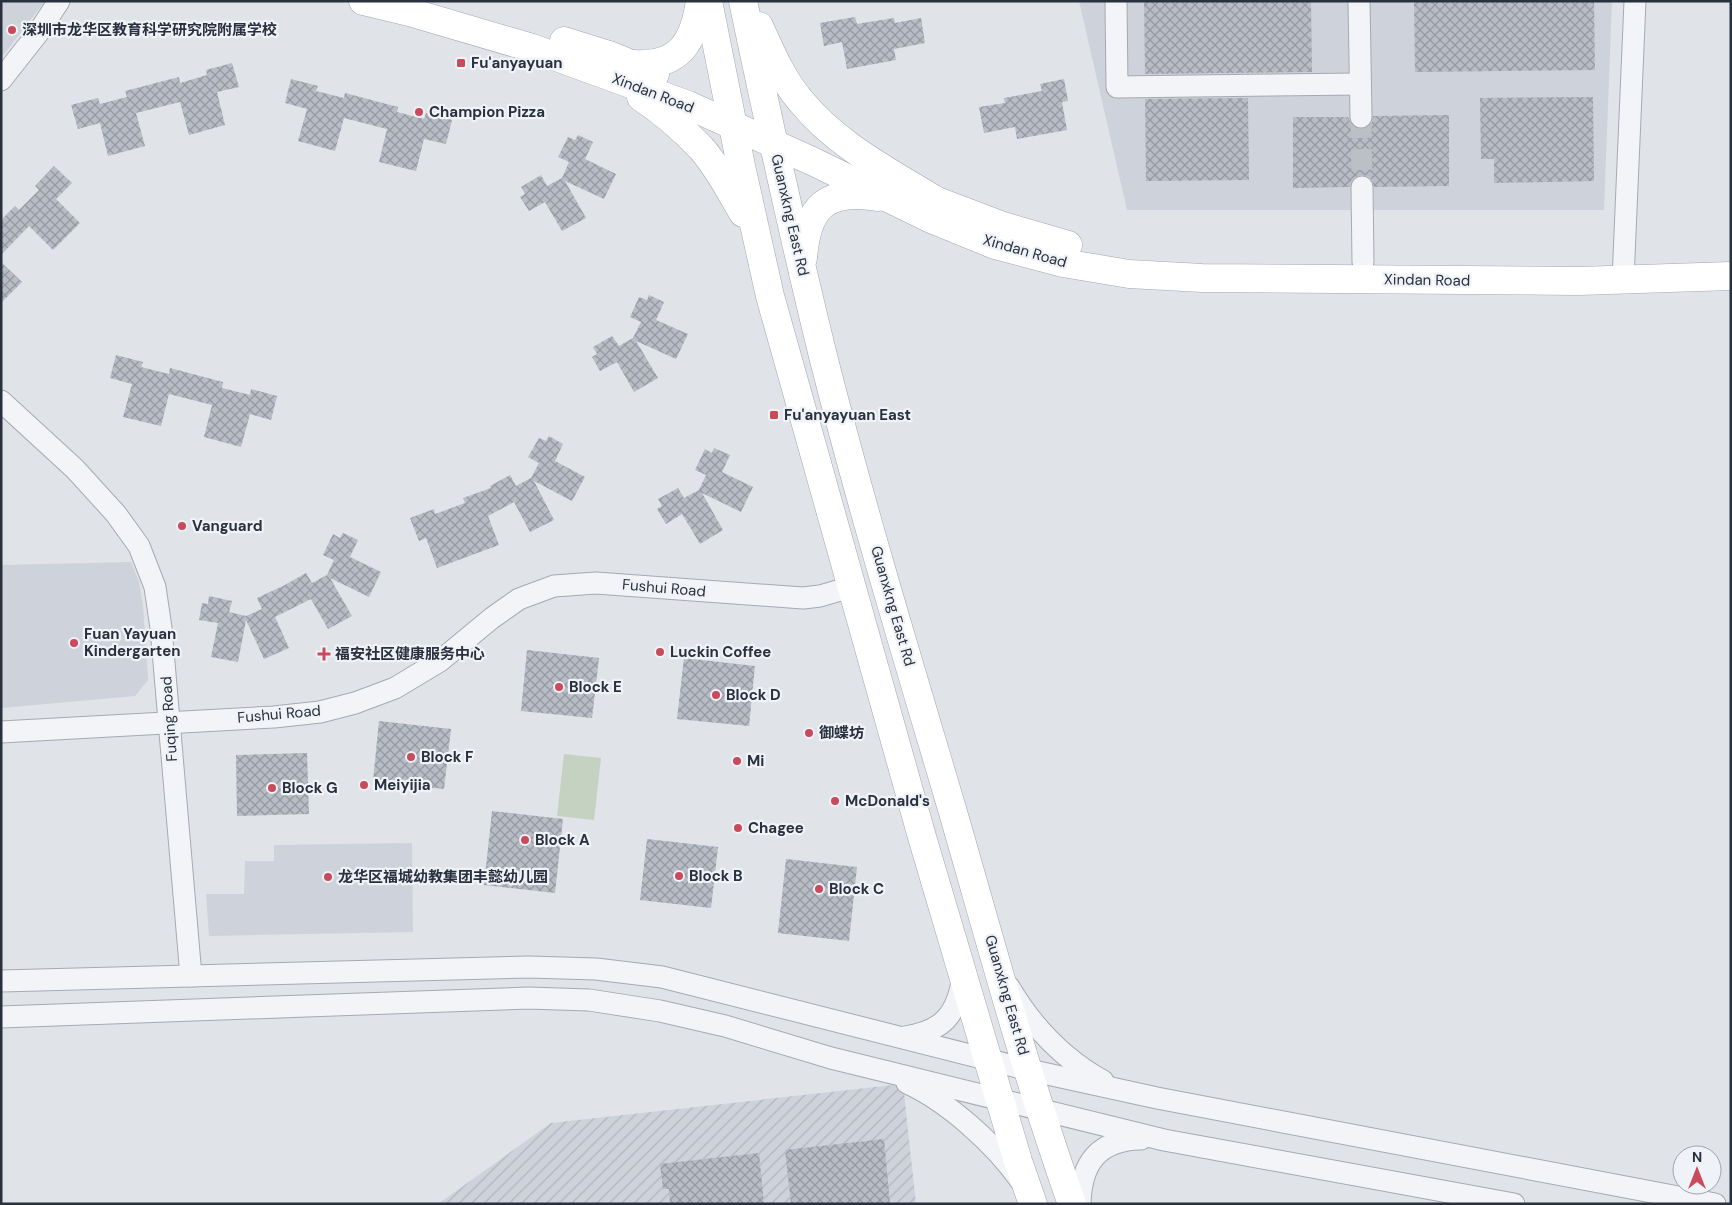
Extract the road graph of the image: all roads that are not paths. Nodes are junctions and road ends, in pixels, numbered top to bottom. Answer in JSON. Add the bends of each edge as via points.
{"nodes":[{"id":1,"x":59,"y":1,"type":"edge"},
{"id":2,"x":363,"y":1,"type":"edge"},
{"id":3,"x":435,"y":1,"type":"edge"},
{"id":4,"x":700,"y":1,"type":"edge"},
{"id":5,"x":708,"y":1,"type":"edge"},
{"id":6,"x":743,"y":1,"type":"edge"},
{"id":7,"x":748,"y":1,"type":"edge"},
{"id":8,"x":1116,"y":1,"type":"edge"},
{"id":9,"x":1359,"y":1,"type":"edge"},
{"id":10,"x":1635,"y":1,"type":"edge"},
{"id":11,"x":629,"y":64,"type":"junction"},
{"id":12,"x":601,"y":73,"type":"junction"},
{"id":13,"x":1,"y":80,"type":"edge"},
{"id":14,"x":1360,"y":84,"type":"junction"},
{"id":15,"x":730,"y":115,"type":"junction"},
{"id":16,"x":1361,"y":116,"type":"tunnel mouth"},
{"id":17,"x":771,"y":133,"type":"junction"},
{"id":18,"x":1362,"y":187,"type":"tunnel mouth"},
{"id":19,"x":889,"y":198,"type":"junction"},
{"id":20,"x":935,"y":200,"type":"junction"},
{"id":21,"x":757,"y":241,"type":"junction"},
{"id":22,"x":1731,"y":257,"type":"edge"},
{"id":23,"x":1363,"y":262,"type":"junction"},
{"id":24,"x":802,"y":267,"type":"junction"},
{"id":25,"x":1624,"y":271,"type":"junction"},
{"id":26,"x":1731,"y":276,"type":"edge"},
{"id":27,"x":1,"y":401,"type":"edge"},
{"id":28,"x":850,"y":587,"type":"junction"},
{"id":29,"x":168,"y":723,"type":"junction"},
{"id":30,"x":1,"y":732,"type":"edge"},
{"id":31,"x":1000,"y":971,"type":"junction"},
{"id":32,"x":191,"y":976,"type":"junction"},
{"id":33,"x":963,"y":977,"type":"junction"},
{"id":34,"x":1,"y":981,"type":"edge"},
{"id":35,"x":1,"y":1017,"type":"edge"},
{"id":36,"x":902,"y":1037,"type":"junction"},
{"id":37,"x":988,"y":1059,"type":"junction"},
{"id":38,"x":875,"y":1068,"type":"junction"},
{"id":39,"x":1029,"y":1070,"type":"junction"},
{"id":40,"x":1119,"y":1089,"type":"junction"},
{"id":41,"x":1000,"y":1098,"type":"junction"},
{"id":42,"x":1042,"y":1111,"type":"junction"},
{"id":43,"x":1164,"y":1140,"type":"junction"},
{"id":44,"x":1032,"y":1201,"type":"edge"},
{"id":45,"x":1072,"y":1204,"type":"edge"},
{"id":46,"x":1080,"y":1204,"type":"edge"},
{"id":47,"x":1514,"y":1204,"type":"edge"},
{"id":48,"x":1715,"y":1204,"type":"edge"}],
"edges":[{"from":1,"to":13,"type":"street"},
{"from":2,"to":12,"type":"main road","name":"Xindan Road","via":[[532,48]]},
{"from":3,"to":11,"type":"main road","name":"Xindan Road"},
{"from":4,"to":11,"type":"main road","via":[[696,27],[685,47],[676,55],[656,64]]},
{"from":5,"to":15,"type":"main road"},
{"from":6,"to":17,"type":"main road","name":"Guanxkng East Rd"},
{"from":7,"to":20,"type":"main road","via":[[786,81],[813,115],[861,153]]},
{"from":8,"to":14,"type":"street","via":[[1117,87]]},
{"from":9,"to":14,"type":"street"},
{"from":10,"to":25,"type":"street"},
{"from":11,"to":15,"type":"main road","name":"Xindan Road"},
{"from":12,"to":15,"type":"main road","name":"Xindan Road","via":[[688,105]]},
{"from":12,"to":21,"type":"main road","via":[[648,102],[680,127],[701,149],[729,188]]},
{"from":14,"to":16,"type":"street"},
{"from":15,"to":17,"type":"main road","name":"Xindan Road"},
{"from":15,"to":21,"type":"main road"},
{"from":17,"to":19,"type":"main road","name":"Xindan Road"},
{"from":17,"to":20,"type":"main road","name":"Xindan Road"},
{"from":17,"to":24,"type":"main road","name":"Guanxkng East Rd"},
{"from":18,"to":23,"type":"street"},
{"from":19,"to":24,"type":"main road","via":[[847,196],[823,203],[808,228]]},
{"from":19,"to":25,"type":"main road","name":"Xindan Road","via":[[995,245],[1063,263],[1129,274],[1202,278],[1579,281]]},
{"from":20,"to":23,"type":"main road","name":"Xindan Road","via":[[1002,226],[1062,244],[1125,256]]},
{"from":21,"to":28,"type":"main road"},
{"from":22,"to":25,"type":"main road","name":"Xindan Road"},
{"from":23,"to":25,"type":"main road","name":"Xindan Road","via":[[1580,264]]},
{"from":24,"to":31,"type":"main road","name":"Guanxkng East Rd","via":[[912,676]]},
{"from":25,"to":26,"type":"main road","name":"Xindan Road"},
{"from":27,"to":29,"type":"street","name":"Fuqing Road","via":[[76,468],[116,514],[138,546],[155,586]]},
{"from":28,"to":29,"type":"street","name":"Fushui Road","via":[[803,598],[596,583],[554,586],[519,600],[440,661],[395,688],[320,712]]},
{"from":28,"to":33,"type":"main road"},
{"from":29,"to":30,"type":"street","name":"Fushui Road"},
{"from":29,"to":32,"type":"street","name":"Fuqing Road"},
{"from":31,"to":39,"type":"main road","name":"Guanxkng East Rd"},
{"from":31,"to":40,"type":"street","via":[[1044,1036],[1080,1066]]},
{"from":32,"to":34,"type":"street"},
{"from":32,"to":36,"type":"street","via":[[529,967],[596,969],[662,978]]},
{"from":33,"to":36,"type":"street","via":[[957,1001],[946,1020],[925,1033]]},
{"from":33,"to":37,"type":"main road"},
{"from":35,"to":38,"type":"street","via":[[528,998],[589,1000],[715,1024]]},
{"from":36,"to":37,"type":"street"},
{"from":37,"to":39,"type":"street"},
{"from":37,"to":41,"type":"main road"},
{"from":38,"to":41,"type":"street"},
{"from":38,"to":44,"type":"street","via":[[911,1084],[972,1127],[1007,1162]]},
{"from":39,"to":40,"type":"street"},
{"from":39,"to":42,"type":"main road","name":"Guanxkng East Rd"},
{"from":40,"to":48,"type":"street"},
{"from":41,"to":42,"type":"street"},
{"from":41,"to":44,"type":"main road"},
{"from":42,"to":43,"type":"street"},
{"from":42,"to":45,"type":"main road","name":"Guanxkng East Rd"},
{"from":43,"to":46,"type":"street","via":[[1123,1140],[1093,1156],[1082,1181]]},
{"from":43,"to":47,"type":"street"}]}
